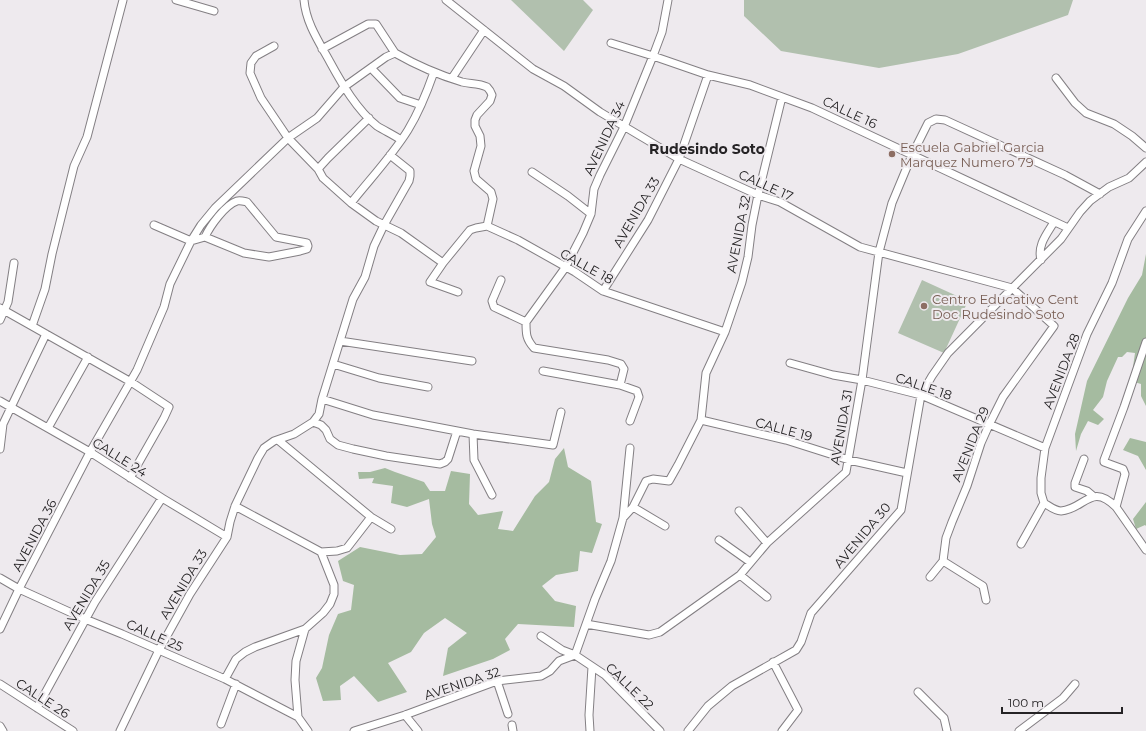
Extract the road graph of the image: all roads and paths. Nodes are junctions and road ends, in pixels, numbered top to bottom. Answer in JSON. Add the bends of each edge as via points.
{"nodes":[{"id":1,"x":123,"y":0,"type":"edge"},
{"id":2,"x":176,"y":0,"type":"edge"},
{"id":3,"x":304,"y":0,"type":"edge"},
{"id":4,"x":446,"y":0,"type":"edge"},
{"id":5,"x":668,"y":0,"type":"edge"},
{"id":6,"x":214,"y":11,"type":"dead end"},
{"id":7,"x":484,"y":30,"type":"junction"},
{"id":8,"x":611,"y":43,"type":"dead end"},
{"id":9,"x":274,"y":46,"type":"dead end"},
{"id":10,"x":322,"y":49,"type":"junction"},
{"id":11,"x":395,"y":53,"type":"junction"},
{"id":12,"x":653,"y":56,"type":"junction"},
{"id":13,"x":371,"y":68,"type":"junction"},
{"id":14,"x":434,"y":72,"type":"junction"},
{"id":15,"x":708,"y":75,"type":"junction"},
{"id":16,"x":452,"y":78,"type":"junction"},
{"id":17,"x":1056,"y":78,"type":"dead end"},
{"id":18,"x":344,"y":87,"type":"junction"},
{"id":19,"x":782,"y":97,"type":"junction"},
{"id":20,"x":422,"y":105,"type":"junction"},
{"id":21,"x":369,"y":118,"type":"junction"},
{"id":22,"x":624,"y":126,"type":"junction"},
{"id":23,"x":288,"y":138,"type":"junction"},
{"id":24,"x":401,"y":140,"type":"junction"},
{"id":25,"x":1146,"y":148,"type":"edge"},
{"id":26,"x":390,"y":155,"type":"junction"},
{"id":27,"x":912,"y":155,"type":"junction"},
{"id":28,"x":679,"y":159,"type":"junction"},
{"id":29,"x":1146,"y":162,"type":"edge"},
{"id":30,"x":318,"y":169,"type":"junction"},
{"id":31,"x":532,"y":172,"type":"dead end"},
{"id":32,"x":1100,"y":194,"type":"junction"},
{"id":33,"x":758,"y":195,"type":"junction"},
{"id":34,"x":351,"y":203,"type":"junction"},
{"id":35,"x":1146,"y":211,"type":"edge"},
{"id":36,"x":591,"y":214,"type":"junction"},
{"id":37,"x":1054,"y":222,"type":"junction"},
{"id":38,"x":154,"y":225,"type":"dead end"},
{"id":39,"x":384,"y":225,"type":"junction"},
{"id":40,"x":486,"y":226,"type":"junction"},
{"id":41,"x":1068,"y":228,"type":"junction"},
{"id":42,"x":205,"y":237,"type":"junction"},
{"id":43,"x":191,"y":241,"type":"junction"},
{"id":44,"x":879,"y":252,"type":"junction"},
{"id":45,"x":1041,"y":260,"type":"junction"},
{"id":46,"x":14,"y":263,"type":"dead end"},
{"id":47,"x":442,"y":263,"type":"junction"},
{"id":48,"x":565,"y":268,"type":"junction"},
{"id":49,"x":501,"y":280,"type":"dead end"},
{"id":50,"x":1012,"y":288,"type":"junction"},
{"id":51,"x":603,"y":291,"type":"junction"},
{"id":52,"x":458,"y":292,"type":"dead end"},
{"id":53,"x":3,"y":309,"type":"edge"},
{"id":54,"x":0,"y":320,"type":"edge"},
{"id":55,"x":526,"y":322,"type":"junction"},
{"id":56,"x":32,"y":326,"type":"junction"},
{"id":57,"x":1054,"y":326,"type":"joint"},
{"id":58,"x":725,"y":332,"type":"junction"},
{"id":59,"x":46,"y":334,"type":"junction"},
{"id":60,"x":340,"y":341,"type":"junction"},
{"id":61,"x":1146,"y":342,"type":"edge"},
{"id":62,"x":88,"y":357,"type":"junction"},
{"id":63,"x":472,"y":361,"type":"dead end"},
{"id":64,"x":790,"y":363,"type":"dead end"},
{"id":65,"x":333,"y":364,"type":"junction"},
{"id":66,"x":543,"y":372,"type":"dead end"},
{"id":67,"x":862,"y":380,"type":"junction"},
{"id":68,"x":131,"y":382,"type":"junction"},
{"id":69,"x":620,"y":385,"type":"junction"},
{"id":70,"x":428,"y":387,"type":"dead end"},
{"id":71,"x":921,"y":395,"type":"junction"},
{"id":72,"x":322,"y":399,"type":"junction"},
{"id":73,"x":0,"y":401,"type":"edge"},
{"id":74,"x":11,"y":407,"type":"junction"},
{"id":75,"x":561,"y":412,"type":"dead end"},
{"id":76,"x":701,"y":420,"type":"junction"},
{"id":77,"x":630,"y":421,"type":"dead end"},
{"id":78,"x":313,"y":422,"type":"junction"},
{"id":79,"x":989,"y":425,"type":"junction"},
{"id":80,"x":48,"y":428,"type":"junction"},
{"id":81,"x":457,"y":431,"type":"junction"},
{"id":82,"x":473,"y":434,"type":"junction"},
{"id":83,"x":278,"y":440,"type":"junction"},
{"id":84,"x":630,"y":448,"type":"dead end"},
{"id":85,"x":1045,"y":448,"type":"junction"},
{"id":86,"x":0,"y":449,"type":"edge"},
{"id":87,"x":90,"y":452,"type":"junction"},
{"id":88,"x":1084,"y":459,"type":"dead end"},
{"id":89,"x":849,"y":460,"type":"junction"},
{"id":90,"x":908,"y":473,"type":"junction"},
{"id":91,"x":130,"y":478,"type":"junction"},
{"id":92,"x":492,"y":495,"type":"dead end"},
{"id":93,"x":1093,"y":496,"type":"junction"},
{"id":94,"x":162,"y":498,"type":"junction"},
{"id":95,"x":1044,"y":503,"type":"junction"},
{"id":96,"x":235,"y":506,"type":"junction"},
{"id":97,"x":633,"y":506,"type":"junction"},
{"id":98,"x":1116,"y":507,"type":"junction"},
{"id":99,"x":738,"y":510,"type":"dead end"},
{"id":100,"x":371,"y":517,"type":"junction"},
{"id":101,"x":623,"y":518,"type":"junction"},
{"id":102,"x":665,"y":526,"type":"dead end"},
{"id":103,"x":391,"y":529,"type":"dead end"},
{"id":104,"x":227,"y":537,"type":"junction"},
{"id":105,"x":719,"y":540,"type":"dead end"},
{"id":106,"x":767,"y":543,"type":"junction"},
{"id":107,"x":1021,"y":544,"type":"dead end"},
{"id":108,"x":1146,"y":550,"type":"edge"},
{"id":109,"x":321,"y":552,"type":"junction"},
{"id":110,"x":943,"y":561,"type":"junction"},
{"id":111,"x":750,"y":562,"type":"junction"},
{"id":112,"x":740,"y":575,"type":"junction"},
{"id":113,"x":930,"y":577,"type":"dead end"},
{"id":114,"x":0,"y":578,"type":"edge"},
{"id":115,"x":19,"y":589,"type":"junction"},
{"id":116,"x":767,"y":597,"type":"dead end"},
{"id":117,"x":986,"y":600,"type":"dead end"},
{"id":118,"x":85,"y":619,"type":"junction"},
{"id":119,"x":586,"y":624,"type":"junction"},
{"id":120,"x":0,"y":629,"type":"edge"},
{"id":121,"x":305,"y":629,"type":"junction"},
{"id":122,"x":541,"y":636,"type":"dead end"},
{"id":123,"x":159,"y":650,"type":"junction"},
{"id":124,"x":575,"y":655,"type":"junction"},
{"id":125,"x":773,"y":662,"type":"junction"},
{"id":126,"x":592,"y":667,"type":"junction"},
{"id":127,"x":225,"y":679,"type":"junction"},
{"id":128,"x":497,"y":681,"type":"junction"},
{"id":129,"x":0,"y":684,"type":"edge"},
{"id":130,"x":236,"y":684,"type":"junction"},
{"id":131,"x":1075,"y":684,"type":"dead end"},
{"id":132,"x":918,"y":692,"type":"dead end"},
{"id":133,"x":37,"y":708,"type":"junction"},
{"id":134,"x":508,"y":714,"type":"dead end"},
{"id":135,"x":405,"y":715,"type":"junction"},
{"id":136,"x":298,"y":717,"type":"junction"},
{"id":137,"x":221,"y":724,"type":"dead end"},
{"id":138,"x":72,"y":731,"type":"edge"},
{"id":139,"x":120,"y":731,"type":"edge"},
{"id":140,"x":308,"y":731,"type":"edge"},
{"id":141,"x":354,"y":731,"type":"edge"},
{"id":142,"x":418,"y":731,"type":"edge"},
{"id":143,"x":590,"y":731,"type":"edge"},
{"id":144,"x":660,"y":731,"type":"edge"},
{"id":145,"x":688,"y":731,"type":"edge"},
{"id":146,"x":782,"y":731,"type":"edge"},
{"id":147,"x":947,"y":731,"type":"edge"},
{"id":148,"x":1019,"y":731,"type":"edge"}],
"edges":[{"from":1,"to":56,"type":"street","via":[[87,137],[74,166],[45,289]]},
{"from":2,"to":6,"type":"street"},
{"from":3,"to":10,"type":"street","via":[[304,9]]},
{"from":4,"to":7,"type":"street","name":"CALLE 17"},
{"from":5,"to":12,"type":"street","name":"AVENIDA 34","via":[[662,32]]},
{"from":7,"to":16,"type":"street"},
{"from":7,"to":22,"type":"street","name":"CALLE 17","via":[[533,69],[564,86]]},
{"from":8,"to":12,"type":"street","name":"CALLE 16"},
{"from":9,"to":23,"type":"street","via":[[256,56],[251,63],[250,74],[261,98]]},
{"from":10,"to":11,"type":"street","via":[[368,24],[376,24]]},
{"from":10,"to":18,"type":"street"},
{"from":11,"to":13,"type":"street","name":"AVENIDA 36"},
{"from":11,"to":14,"type":"street"},
{"from":12,"to":15,"type":"street","name":"CALLE 16"},
{"from":12,"to":22,"type":"street","name":"AVENIDA 34"},
{"from":13,"to":18,"type":"street","name":"AVENIDA 36"},
{"from":13,"to":20,"type":"street","via":[[400,98]]},
{"from":14,"to":16,"type":"street"},
{"from":14,"to":20,"type":"street"},
{"from":15,"to":19,"type":"street","name":"CALLE 16","via":[[750,85]]},
{"from":15,"to":28,"type":"street","name":"AVENIDA 33"},
{"from":16,"to":40,"type":"street","via":[[488,88],[492,94],[490,101],[477,114],[475,120],[481,146],[474,172],[476,179],[491,192],[493,199]]},
{"from":17,"to":25,"type":"street","via":[[1086,113],[1114,124]]},
{"from":18,"to":21,"type":"street"},
{"from":18,"to":23,"type":"street","name":"AVENIDA 36","via":[[318,118]]},
{"from":19,"to":27,"type":"street","name":"CALLE 16","via":[[812,108]]},
{"from":19,"to":33,"type":"street","name":"AVENIDA 32"},
{"from":20,"to":24,"type":"street"},
{"from":21,"to":24,"type":"street"},
{"from":21,"to":30,"type":"street"},
{"from":22,"to":28,"type":"street","name":"CALLE 17"},
{"from":22,"to":36,"type":"street","name":"AVENIDA 34","via":[[594,189]]},
{"from":23,"to":30,"type":"street"},
{"from":23,"to":43,"type":"street","name":"AVENIDA 36","via":[[215,208]]},
{"from":24,"to":26,"type":"street"},
{"from":26,"to":34,"type":"street"},
{"from":26,"to":39,"type":"street","via":[[410,171],[410,176]]},
{"from":27,"to":32,"type":"street","name":"AVENIDA 31","via":[[928,123],[936,119],[945,120],[1065,175]]},
{"from":27,"to":37,"type":"street","name":"CALLE 16"},
{"from":27,"to":44,"type":"street","name":"AVENIDA 31","via":[[892,202]]},
{"from":28,"to":33,"type":"street","name":"CALLE 17"},
{"from":28,"to":51,"type":"street","name":"AVENIDA 33","via":[[648,220]]},
{"from":29,"to":32,"type":"street","name":"AVENIDA 30","via":[[1130,178]]},
{"from":30,"to":34,"type":"street","via":[[323,178]]},
{"from":31,"to":36,"type":"street"},
{"from":32,"to":41,"type":"street","name":"AVENIDA 30","via":[[1085,207]]},
{"from":33,"to":44,"type":"street","name":"CALLE 17","via":[[780,202],[860,247]]},
{"from":33,"to":58,"type":"street","name":"AVENIDA 32","via":[[748,258]]},
{"from":34,"to":39,"type":"street"},
{"from":35,"to":85,"type":"street","name":"AVENIDA 28","via":[[1128,239],[1112,283],[1087,334]]},
{"from":36,"to":48,"type":"street","name":"AVENIDA 34"},
{"from":37,"to":41,"type":"street","name":"CALLE 16"},
{"from":37,"to":45,"type":"street","via":[[1041,244]]},
{"from":38,"to":43,"type":"street"},
{"from":39,"to":47,"type":"street","via":[[401,233]]},
{"from":39,"to":60,"type":"street","via":[[374,246],[365,277],[353,299]]},
{"from":40,"to":47,"type":"street","via":[[470,230]]},
{"from":40,"to":48,"type":"street","name":"CALLE 18","via":[[518,240]]},
{"from":41,"to":45,"type":"street","name":"AVENIDA 30"},
{"from":42,"to":42,"type":"street","via":[[209,228],[223,212],[233,203],[242,201],[247,202],[276,237],[307,243],[308,246],[307,249],[300,251],[269,257],[244,253]]},
{"from":42,"to":43,"type":"street"},
{"from":43,"to":68,"type":"street","name":"AVENIDA 36","via":[[170,284],[164,306]]},
{"from":44,"to":50,"type":"street","name":"CALLE 17"},
{"from":44,"to":67,"type":"street","name":"AVENIDA 31"},
{"from":45,"to":50,"type":"street","name":"AVENIDA 30"},
{"from":46,"to":53,"type":"street","via":[[8,302]]},
{"from":47,"to":52,"type":"street","via":[[430,282]]},
{"from":48,"to":51,"type":"street","name":"CALLE 18"},
{"from":48,"to":55,"type":"street","name":"AVENIDA 34"},
{"from":49,"to":55,"type":"street","via":[[492,301],[494,306]]},
{"from":50,"to":57,"type":"street","name":"CALLE 17"},
{"from":50,"to":71,"type":"street","name":"AVENIDA 30","via":[[948,353]]},
{"from":51,"to":58,"type":"street","name":"CALLE 18"},
{"from":53,"to":54,"type":"street"},
{"from":53,"to":56,"type":"street"},
{"from":55,"to":69,"type":"street","via":[[526,335],[534,348],[621,364],[624,369]]},
{"from":56,"to":59,"type":"street"},
{"from":57,"to":79,"type":"street","name":"AVENIDA 29","via":[[1003,397]]},
{"from":58,"to":76,"type":"street","name":"AVENIDA 32","via":[[706,373]]},
{"from":59,"to":62,"type":"street"},
{"from":59,"to":74,"type":"street"},
{"from":60,"to":63,"type":"street"},
{"from":60,"to":65,"type":"street"},
{"from":61,"to":98,"type":"street","via":[[1104,460],[1123,469],[1125,474]]},
{"from":62,"to":68,"type":"street"},
{"from":62,"to":80,"type":"street"},
{"from":64,"to":67,"type":"street","name":"CALLE 18"},
{"from":65,"to":70,"type":"street","via":[[378,378]]},
{"from":65,"to":72,"type":"street"},
{"from":66,"to":69,"type":"street"},
{"from":67,"to":71,"type":"street","name":"CALLE 18"},
{"from":67,"to":89,"type":"street","name":"AVENIDA 31"},
{"from":68,"to":87,"type":"street","name":"AVENIDA 36"},
{"from":68,"to":91,"type":"street","via":[[169,407]]},
{"from":69,"to":77,"type":"street","via":[[637,390],[639,397]]},
{"from":71,"to":79,"type":"street","name":"CALLE 18"},
{"from":71,"to":90,"type":"street","name":"AVENIDA 30"},
{"from":72,"to":78,"type":"street","via":[[319,414]]},
{"from":72,"to":81,"type":"street","via":[[373,415]]},
{"from":73,"to":74,"type":"street","name":"CALLE 24"},
{"from":74,"to":80,"type":"street","name":"CALLE 24"},
{"from":74,"to":86,"type":"street","via":[[3,424]]},
{"from":75,"to":82,"type":"street","via":[[553,445]]},
{"from":76,"to":89,"type":"street","name":"CALLE 19","via":[[786,440]]},
{"from":76,"to":97,"type":"street","via":[[669,481],[653,479],[646,482]]},
{"from":78,"to":81,"type":"street","via":[[326,430],[330,439],[338,445],[386,456],[440,464],[448,459]]},
{"from":78,"to":83,"type":"street"},
{"from":79,"to":85,"type":"street","name":"CALLE 18"},
{"from":79,"to":110,"type":"street","name":"AVENIDA 29","via":[[946,538]]},
{"from":80,"to":87,"type":"street","name":"CALLE 24"},
{"from":81,"to":82,"type":"street"},
{"from":82,"to":92,"type":"street","via":[[474,460]]},
{"from":83,"to":96,"type":"street","via":[[264,448]]},
{"from":83,"to":100,"type":"street"},
{"from":84,"to":101,"type":"street"},
{"from":85,"to":95,"type":"street","name":"AVENIDA 28","via":[[1041,478]]},
{"from":87,"to":91,"type":"street","name":"CALLE 24"},
{"from":87,"to":115,"type":"street","name":"AVENIDA 36"},
{"from":88,"to":93,"type":"street","via":[[1075,487]]},
{"from":89,"to":90,"type":"street","name":"CALLE 19"},
{"from":89,"to":106,"type":"street","name":"AVENIDA 31","via":[[846,472]]},
{"from":90,"to":125,"type":"street","name":"AVENIDA 30","via":[[901,510],[811,613],[796,650]]},
{"from":91,"to":94,"type":"street","name":"CALLE 24"},
{"from":93,"to":95,"type":"street","via":[[1060,511]]},
{"from":93,"to":98,"type":"street","via":[[1103,497]]},
{"from":94,"to":104,"type":"street","name":"CALLE 24"},
{"from":94,"to":118,"type":"street","name":"AVENIDA 35"},
{"from":95,"to":107,"type":"street"},
{"from":96,"to":104,"type":"street"},
{"from":96,"to":109,"type":"street"},
{"from":97,"to":101,"type":"street"},
{"from":97,"to":102,"type":"street"},
{"from":98,"to":108,"type":"street"},
{"from":99,"to":106,"type":"street"},
{"from":100,"to":103,"type":"street"},
{"from":100,"to":109,"type":"street","via":[[346,548]]},
{"from":101,"to":119,"type":"street","via":[[611,561]]},
{"from":104,"to":123,"type":"street","name":"AVENIDA 33","via":[[190,594]]},
{"from":105,"to":111,"type":"street"},
{"from":106,"to":111,"type":"street","name":"AVENIDA 31"},
{"from":109,"to":121,"type":"street","via":[[334,585],[334,594],[330,604]]},
{"from":110,"to":113,"type":"street"},
{"from":110,"to":117,"type":"street","via":[[983,586]]},
{"from":111,"to":112,"type":"street","name":"AVENIDA 31"},
{"from":112,"to":116,"type":"street"},
{"from":112,"to":119,"type":"street","name":"AVENIDA 31","via":[[660,632],[649,635]]},
{"from":114,"to":115,"type":"street","name":"CALLE 25"},
{"from":115,"to":118,"type":"street","name":"CALLE 25"},
{"from":115,"to":120,"type":"street","name":"AVENIDA 36"},
{"from":118,"to":123,"type":"street","name":"CALLE 25"},
{"from":118,"to":133,"type":"street","name":"AVENIDA 35"},
{"from":119,"to":124,"type":"street"},
{"from":121,"to":127,"type":"street","via":[[248,650],[236,660]]},
{"from":121,"to":136,"type":"street","via":[[296,661]]},
{"from":122,"to":124,"type":"street","name":"CALLE 22"},
{"from":123,"to":127,"type":"street","name":"CALLE 25"},
{"from":123,"to":139,"type":"street","name":"AVENIDA 33"},
{"from":124,"to":126,"type":"street","name":"CALLE 22"},
{"from":124,"to":128,"type":"street","name":"AVENIDA 32","via":[[559,661],[541,676]]},
{"from":125,"to":145,"type":"street","name":"AVENIDA 30","via":[[732,686],[708,706]]},
{"from":125,"to":146,"type":"street","via":[[798,710]]},
{"from":126,"to":143,"type":"street"},
{"from":126,"to":144,"type":"street","name":"CALLE 22","via":[[605,675]]},
{"from":127,"to":130,"type":"street","name":"CALLE 25"},
{"from":128,"to":134,"type":"street"},
{"from":128,"to":135,"type":"street","name":"AVENIDA 32"},
{"from":129,"to":133,"type":"street","name":"CALLE 26"},
{"from":130,"to":136,"type":"street","name":"CALLE 25"},
{"from":130,"to":137,"type":"street"},
{"from":131,"to":148,"type":"street","via":[[1062,698]]},
{"from":132,"to":147,"type":"street","via":[[944,718]]},
{"from":133,"to":138,"type":"street","name":"CALLE 26"},
{"from":135,"to":141,"type":"street","name":"AVENIDA 32"},
{"from":135,"to":142,"type":"street"},
{"from":136,"to":140,"type":"street"}]}
